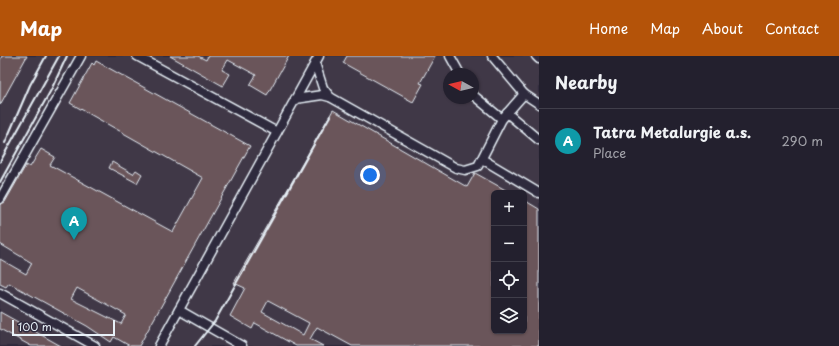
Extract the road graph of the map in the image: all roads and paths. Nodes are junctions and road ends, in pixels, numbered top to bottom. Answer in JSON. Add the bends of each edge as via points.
{"nodes":[{"id":1,"x":81,"y":56,"type":"edge"},
{"id":2,"x":137,"y":56,"type":"edge"},
{"id":3,"x":450,"y":56,"type":"edge"},
{"id":4,"x":492,"y":56,"type":"edge"},
{"id":5,"x":536,"y":56,"type":"edge"},
{"id":6,"x":539,"y":59,"type":"edge"},
{"id":7,"x":317,"y":60,"type":"edge"},
{"id":8,"x":457,"y":68,"type":"edge"},
{"id":9,"x":524,"y":94,"type":"junction"},
{"id":10,"x":330,"y":97,"type":"junction"},
{"id":11,"x":295,"y":99,"type":"junction"},
{"id":12,"x":479,"y":99,"type":"edge"},
{"id":13,"x":539,"y":104,"type":"edge"},
{"id":14,"x":505,"y":116,"type":"junction"},
{"id":15,"x":277,"y":132,"type":"junction"},
{"id":16,"x":539,"y":140,"type":"edge"},
{"id":17,"x":482,"y":159,"type":"junction"},
{"id":18,"x":539,"y":193,"type":"edge"},
{"id":19,"x":0,"y":199,"type":"edge"},
{"id":20,"x":0,"y":293,"type":"edge"},
{"id":21,"x":179,"y":310,"type":"junction"},
{"id":22,"x":95,"y":346,"type":"edge"},
{"id":23,"x":159,"y":346,"type":"edge"},
{"id":24,"x":242,"y":346,"type":"edge"}],
"edges":[{"from":1,"to":19,"type":"lane"},
{"from":2,"to":15,"type":"lane"},
{"from":3,"to":8,"type":"lane"},
{"from":4,"to":9,"type":"lane"},
{"from":5,"to":6,"type":"lane"},
{"from":7,"to":10,"type":"lane","via":[[323,88]]},
{"from":7,"to":11,"type":"lane"},
{"from":9,"to":13,"type":"lane"},
{"from":9,"to":14,"type":"lane"},
{"from":10,"to":11,"type":"lane","via":[[322,95]]},
{"from":10,"to":17,"type":"lane","via":[[456,168],[465,170],[478,166]]},
{"from":11,"to":15,"type":"lane"},
{"from":12,"to":14,"type":"lane"},
{"from":14,"to":16,"type":"lane"},
{"from":14,"to":17,"type":"lane"},
{"from":15,"to":21,"type":"lane"},
{"from":17,"to":18,"type":"lane"},
{"from":20,"to":22,"type":"lane"},
{"from":21,"to":23,"type":"lane"},
{"from":21,"to":24,"type":"lane"}]}
